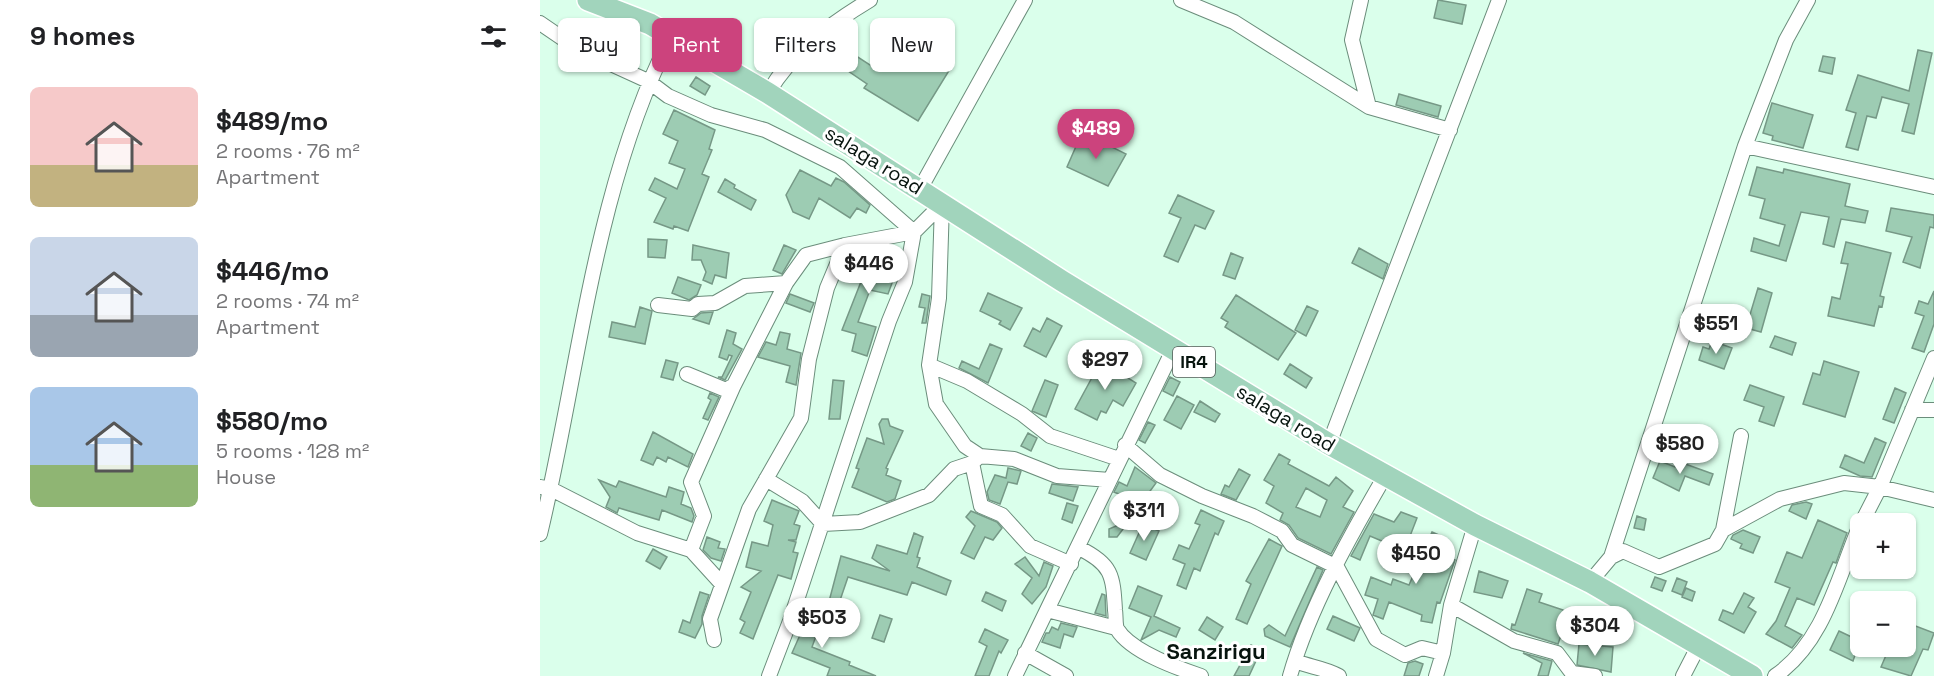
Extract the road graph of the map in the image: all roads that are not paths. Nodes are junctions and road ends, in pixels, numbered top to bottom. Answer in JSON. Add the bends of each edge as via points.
{"nodes":[{"id":1,"x":870,"y":0,"type":"edge"},
{"id":2,"x":1024,"y":0,"type":"edge"},
{"id":3,"x":1181,"y":0,"type":"edge"},
{"id":4,"x":1361,"y":0,"type":"edge"},
{"id":5,"x":1499,"y":0,"type":"edge"},
{"id":6,"x":1808,"y":0,"type":"edge"},
{"id":7,"x":595,"y":4,"type":"edge"},
{"id":8,"x":540,"y":23,"type":"edge"},
{"id":9,"x":652,"y":25,"type":"edge"},
{"id":10,"x":653,"y":72,"type":"edge"},
{"id":11,"x":732,"y":72,"type":"edge"},
{"id":12,"x":648,"y":81,"type":"junction"},
{"id":13,"x":768,"y":93,"type":"junction"},
{"id":14,"x":1369,"y":107,"type":"junction"},
{"id":15,"x":1450,"y":130,"type":"junction"},
{"id":16,"x":1745,"y":146,"type":"junction"},
{"id":17,"x":1934,"y":187,"type":"edge"},
{"id":18,"x":920,"y":189,"type":"junction"},
{"id":19,"x":942,"y":204,"type":"junction"},
{"id":20,"x":914,"y":232,"type":"junction"},
{"id":21,"x":845,"y":245,"type":"junction"},
{"id":22,"x":786,"y":283,"type":"junction"},
{"id":23,"x":658,"y":305,"type":"dead end"},
{"id":24,"x":1173,"y":350,"type":"junction"},
{"id":25,"x":1934,"y":358,"type":"edge"},
{"id":26,"x":929,"y":365,"type":"junction"},
{"id":27,"x":687,"y":374,"type":"dead end"},
{"id":28,"x":734,"y":385,"type":"junction"},
{"id":29,"x":1912,"y":410,"type":"junction"},
{"id":30,"x":1934,"y":410,"type":"edge"},
{"id":31,"x":1741,"y":436,"type":"dead end"},
{"id":32,"x":1329,"y":444,"type":"junction"},
{"id":33,"x":1125,"y":445,"type":"junction"},
{"id":34,"x":976,"y":459,"type":"junction"},
{"id":35,"x":1119,"y":459,"type":"junction"},
{"id":36,"x":1385,"y":476,"type":"junction"},
{"id":37,"x":766,"y":480,"type":"junction"},
{"id":38,"x":1110,"y":480,"type":"junction"},
{"id":39,"x":1880,"y":487,"type":"junction"},
{"id":40,"x":545,"y":488,"type":"edge"},
{"id":41,"x":1934,"y":500,"type":"edge"},
{"id":42,"x":1866,"y":513,"type":"edge"},
{"id":43,"x":823,"y":524,"type":"junction"},
{"id":44,"x":1475,"y":525,"type":"junction"},
{"id":45,"x":1723,"y":530,"type":"junction"},
{"id":46,"x":540,"y":534,"type":"edge"},
{"id":47,"x":1079,"y":548,"type":"junction"},
{"id":48,"x":691,"y":550,"type":"junction"},
{"id":49,"x":1850,"y":551,"type":"edge"},
{"id":50,"x":1611,"y":557,"type":"junction"},
{"id":51,"x":1071,"y":564,"type":"junction"},
{"id":52,"x":1337,"y":567,"type":"junction"},
{"id":53,"x":1590,"y":582,"type":"junction"},
{"id":54,"x":722,"y":583,"type":"junction"},
{"id":55,"x":1451,"y":605,"type":"junction"},
{"id":56,"x":1047,"y":609,"type":"junction"},
{"id":57,"x":1116,"y":627,"type":"junction"},
{"id":58,"x":714,"y":640,"type":"dead end"},
{"id":59,"x":1699,"y":645,"type":"junction"},
{"id":60,"x":1025,"y":653,"type":"junction"},
{"id":61,"x":1443,"y":653,"type":"junction"},
{"id":62,"x":1295,"y":661,"type":"junction"},
{"id":63,"x":769,"y":676,"type":"edge"},
{"id":64,"x":1015,"y":676,"type":"edge"},
{"id":65,"x":1066,"y":676,"type":"edge"},
{"id":66,"x":1201,"y":676,"type":"edge"},
{"id":67,"x":1290,"y":676,"type":"edge"},
{"id":68,"x":1339,"y":676,"type":"edge"},
{"id":69,"x":1436,"y":676,"type":"edge"},
{"id":70,"x":1595,"y":676,"type":"edge"},
{"id":71,"x":1683,"y":676,"type":"edge"},
{"id":72,"x":1752,"y":676,"type":"edge"},
{"id":73,"x":1775,"y":676,"type":"edge"}],
"edges":[{"from":1,"to":13,"type":"street","via":[[824,29],[788,65]]},
{"from":2,"to":18,"type":"street"},
{"from":3,"to":14,"type":"street","via":[[1234,22]]},
{"from":4,"to":14,"type":"street","via":[[1352,40]]},
{"from":5,"to":15,"type":"street"},
{"from":6,"to":16,"type":"street","via":[[1786,40]]},
{"from":7,"to":9,"type":"main road","name":"salaga road","number":"IR4"},
{"from":8,"to":12,"type":"street","via":[[578,48]]},
{"from":10,"to":12,"type":"street"},
{"from":11,"to":13,"type":"main road","name":"salaga road","number":"IR4"},
{"from":12,"to":20,"type":"street","via":[[668,96],[711,115],[765,130],[840,167]]},
{"from":12,"to":40,"type":"street","via":[[607,206]]},
{"from":13,"to":18,"type":"main road","name":"salaga road","number":"IR4"},
{"from":14,"to":15,"type":"street"},
{"from":15,"to":32,"type":"street"},
{"from":16,"to":17,"type":"street"},
{"from":16,"to":50,"type":"street"},
{"from":18,"to":19,"type":"main road","name":"salaga road","number":"IR4"},
{"from":19,"to":20,"type":"street"},
{"from":19,"to":24,"type":"main road","name":"salaga road","number":"IR4"},
{"from":19,"to":26,"type":"street","via":[[939,298]]},
{"from":20,"to":21,"type":"street"},
{"from":20,"to":43,"type":"street","via":[[905,282]]},
{"from":21,"to":22,"type":"street","via":[[806,255]]},
{"from":21,"to":37,"type":"street","via":[[826,288],[801,418]]},
{"from":22,"to":23,"type":"street","via":[[745,286],[716,303],[698,304],[692,309]]},
{"from":22,"to":28,"type":"street"},
{"from":24,"to":32,"type":"main road","name":"salaga road","number":"IR4"},
{"from":24,"to":33,"type":"street"},
{"from":25,"to":29,"type":"street"},
{"from":26,"to":34,"type":"street","via":[[936,404]]},
{"from":26,"to":35,"type":"street","via":[[967,381],[1050,436]]},
{"from":27,"to":28,"type":"street","via":[[726,390]]},
{"from":28,"to":48,"type":"street","via":[[691,482],[704,516]]},
{"from":29,"to":30,"type":"street"},
{"from":29,"to":39,"type":"street"},
{"from":31,"to":45,"type":"street"},
{"from":32,"to":36,"type":"main road","name":"salaga road","number":"IR4"},
{"from":33,"to":35,"type":"street"},
{"from":33,"to":52,"type":"street","via":[[1160,475],[1282,531],[1292,545]]},
{"from":34,"to":38,"type":"street","via":[[1014,459],[1057,476]]},
{"from":34,"to":43,"type":"street","via":[[954,469],[929,495],[860,522]]},
{"from":34,"to":51,"type":"street","via":[[981,506],[1002,515],[1030,546]]},
{"from":35,"to":38,"type":"street"},
{"from":36,"to":44,"type":"main road","name":"salaga road","number":"IR4"},
{"from":36,"to":52,"type":"street"},
{"from":37,"to":43,"type":"street","via":[[802,501]]},
{"from":37,"to":54,"type":"street","via":[[749,509]]},
{"from":38,"to":47,"type":"street"},
{"from":39,"to":41,"type":"street"},
{"from":39,"to":42,"type":"street"},
{"from":39,"to":45,"type":"street","via":[[1844,483],[1780,499]]},
{"from":40,"to":46,"type":"street"},
{"from":40,"to":48,"type":"street","via":[[637,533]]},
{"from":43,"to":63,"type":"street"},
{"from":44,"to":53,"type":"main road","name":"salaga road","number":"IR4"},
{"from":44,"to":55,"type":"street"},
{"from":45,"to":50,"type":"street","via":[[1715,544],[1659,567],[1623,551]]},
{"from":47,"to":51,"type":"street"},
{"from":47,"to":57,"type":"street","via":[[1099,558],[1111,574]]},
{"from":48,"to":54,"type":"street"},
{"from":49,"to":73,"type":"street","via":[[1834,594],[1799,657]]},
{"from":50,"to":53,"type":"street"},
{"from":51,"to":56,"type":"street"},
{"from":52,"to":61,"type":"street","via":[[1377,639],[1405,655],[1422,648]]},
{"from":52,"to":62,"type":"street"},
{"from":53,"to":59,"type":"main road","name":"salaga road","number":"IR4"},
{"from":54,"to":58,"type":"street","via":[[710,619]]},
{"from":55,"to":61,"type":"street"},
{"from":55,"to":70,"type":"street","via":[[1514,640],[1557,652],[1572,673]]},
{"from":56,"to":57,"type":"street"},
{"from":56,"to":60,"type":"street"},
{"from":57,"to":66,"type":"street","via":[[1133,646]]},
{"from":59,"to":71,"type":"street"},
{"from":59,"to":72,"type":"main road","name":"salaga road","number":"IR4"},
{"from":60,"to":64,"type":"street"},
{"from":60,"to":65,"type":"street"},
{"from":61,"to":69,"type":"street"},
{"from":62,"to":67,"type":"street"},
{"from":62,"to":68,"type":"street"}]}
